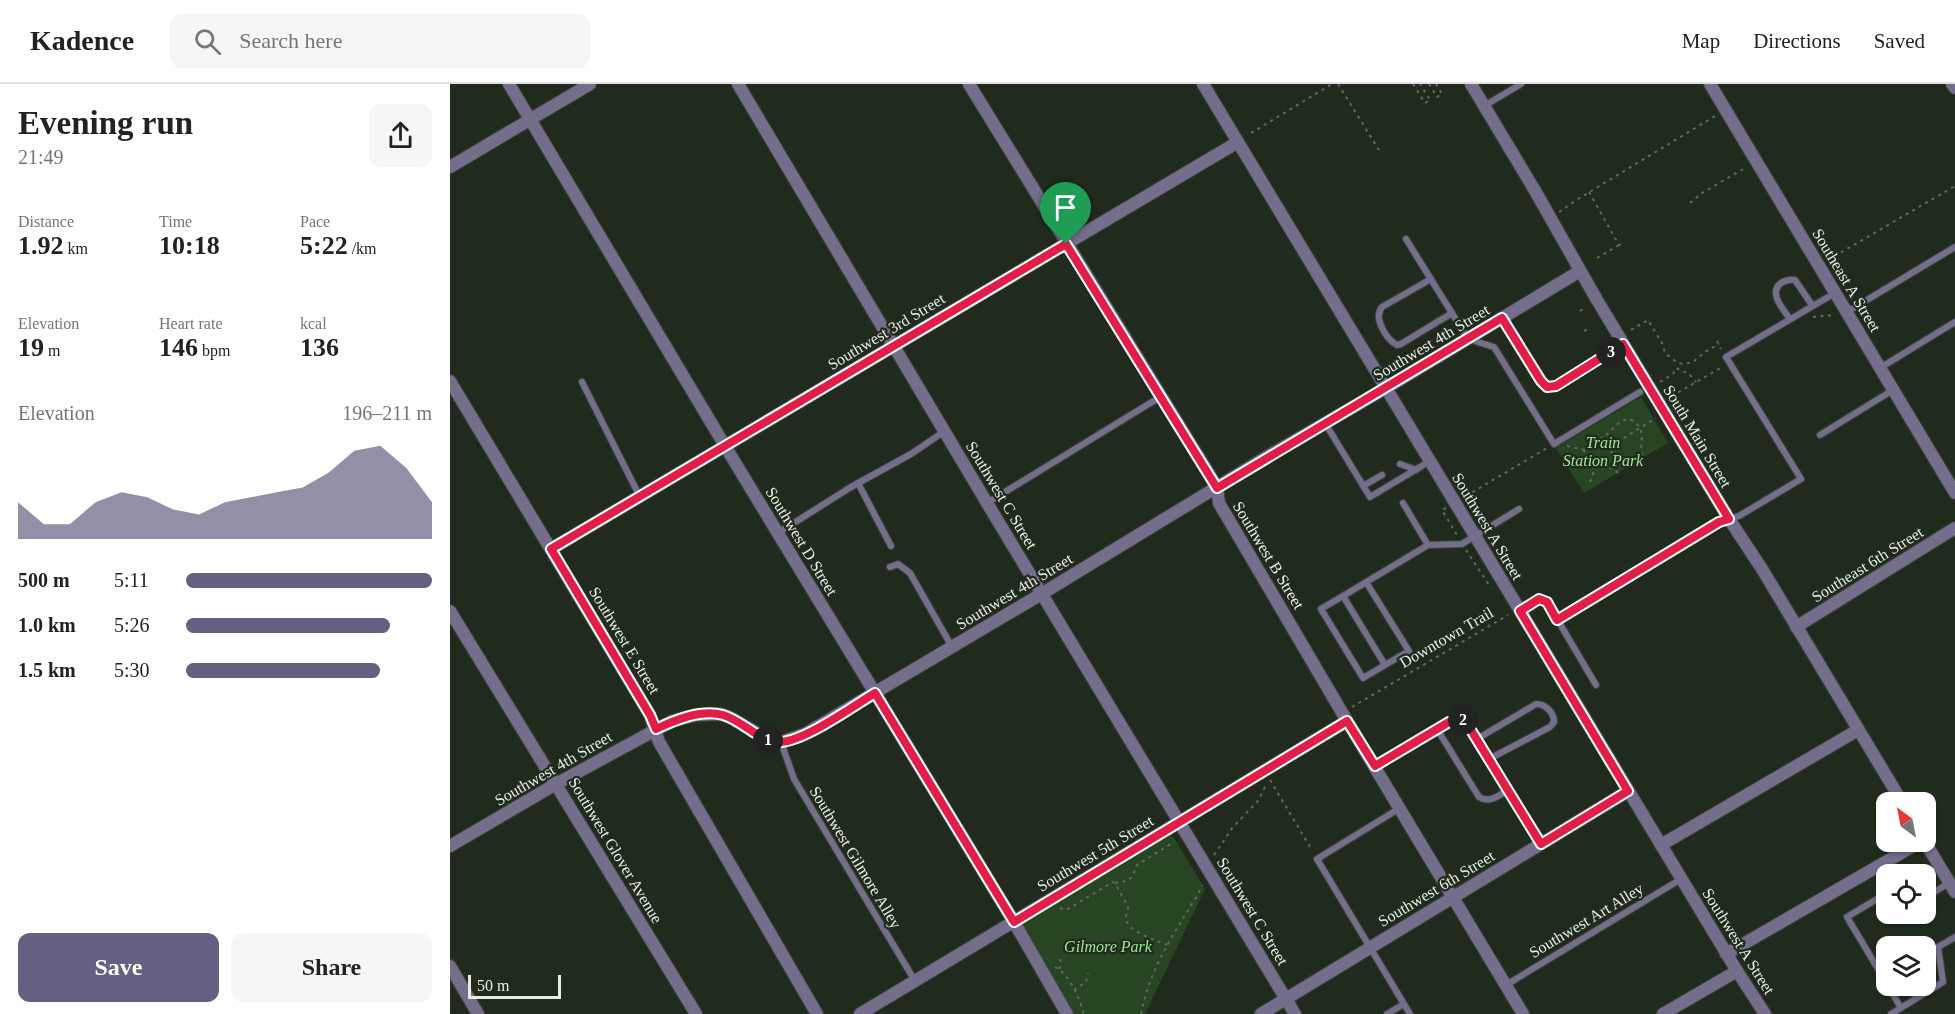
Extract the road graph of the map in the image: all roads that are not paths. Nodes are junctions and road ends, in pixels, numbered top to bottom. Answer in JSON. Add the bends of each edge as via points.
{"nodes":[{"id":1,"x":509,"y":84,"type":"edge"},
{"id":2,"x":590,"y":84,"type":"edge"},
{"id":3,"x":738,"y":84,"type":"edge"},
{"id":4,"x":969,"y":84,"type":"edge"},
{"id":5,"x":1203,"y":84,"type":"edge"},
{"id":6,"x":1471,"y":84,"type":"edge"},
{"id":7,"x":1521,"y":84,"type":"edge"},
{"id":8,"x":1710,"y":84,"type":"edge"},
{"id":9,"x":1952,"y":84,"type":"edge"},
{"id":10,"x":1955,"y":88,"type":"edge"},
{"id":11,"x":1484,"y":106,"type":"junction"},
{"id":12,"x":530,"y":119,"type":"junction"},
{"id":13,"x":1238,"y":142,"type":"junction"},
{"id":14,"x":450,"y":167,"type":"edge"},
{"id":15,"x":1406,"y":239,"type":"dead end"},
{"id":16,"x":1066,"y":244,"type":"junction"},
{"id":17,"x":1955,"y":246,"type":"edge"},
{"id":18,"x":1580,"y":272,"type":"junction"},
{"id":19,"x":1431,"y":279,"type":"junction"},
{"id":20,"x":1835,"y":293,"type":"junction"},
{"id":21,"x":1812,"y":305,"type":"junction"},
{"id":22,"x":1847,"y":312,"type":"junction"},
{"id":23,"x":1452,"y":313,"type":"junction"},
{"id":24,"x":1502,"y":318,"type":"junction"},
{"id":25,"x":1790,"y":319,"type":"junction"},
{"id":26,"x":1955,"y":322,"type":"edge"},
{"id":27,"x":1468,"y":339,"type":"junction"},
{"id":28,"x":1623,"y":344,"type":"junction"},
{"id":29,"x":894,"y":346,"type":"junction"},
{"id":30,"x":1880,"y":368,"type":"junction"},
{"id":31,"x":450,"y":381,"type":"edge"},
{"id":32,"x":582,"y":382,"type":"dead end"},
{"id":33,"x":1386,"y":388,"type":"junction"},
{"id":34,"x":1893,"y":390,"type":"junction"},
{"id":35,"x":1640,"y":392,"type":"dead end"},
{"id":36,"x":1160,"y":397,"type":"junction"},
{"id":37,"x":1325,"y":423,"type":"junction"},
{"id":38,"x":945,"y":431,"type":"junction"},
{"id":39,"x":1820,"y":435,"type":"dead end"},
{"id":40,"x":725,"y":446,"type":"junction"},
{"id":41,"x":1430,"y":461,"type":"junction"},
{"id":42,"x":1400,"y":464,"type":"dead end"},
{"id":43,"x":1416,"y":470,"type":"junction"},
{"id":44,"x":1382,"y":475,"type":"dead end"},
{"id":45,"x":858,"y":483,"type":"junction"},
{"id":46,"x":1363,"y":486,"type":"junction"},
{"id":47,"x":1217,"y":488,"type":"junction"},
{"id":48,"x":1955,"y":493,"type":"edge"},
{"id":49,"x":640,"y":496,"type":"junction"},
{"id":50,"x":987,"y":503,"type":"junction"},
{"id":51,"x":1403,"y":503,"type":"dead end"},
{"id":52,"x":1519,"y":509,"type":"dead end"},
{"id":53,"x":1729,"y":519,"type":"junction"},
{"id":54,"x":1955,"y":528,"type":"edge"},
{"id":55,"x":777,"y":533,"type":"junction"},
{"id":56,"x":1475,"y":536,"type":"junction"},
{"id":57,"x":1428,"y":545,"type":"junction"},
{"id":58,"x":891,"y":546,"type":"dead end"},
{"id":59,"x":551,"y":549,"type":"junction"},
{"id":60,"x":890,"y":567,"type":"dead end"},
{"id":61,"x":1366,"y":582,"type":"junction"},
{"id":62,"x":1043,"y":593,"type":"junction"},
{"id":63,"x":1343,"y":596,"type":"junction"},
{"id":64,"x":450,"y":611,"type":"edge"},
{"id":65,"x":1514,"y":613,"type":"junction"},
{"id":66,"x":1557,"y":620,"type":"junction"},
{"id":67,"x":1796,"y":627,"type":"junction"},
{"id":68,"x":952,"y":646,"type":"junction"},
{"id":69,"x":1385,"y":665,"type":"junction"},
{"id":70,"x":1596,"y":685,"type":"dead end"},
{"id":71,"x":875,"y":693,"type":"junction"},
{"id":72,"x":1348,"y":717,"type":"junction"},
{"id":73,"x":656,"y":729,"type":"junction"},
{"id":74,"x":1437,"y":729,"type":"junction"},
{"id":75,"x":1858,"y":730,"type":"junction"},
{"id":76,"x":1477,"y":739,"type":"junction"},
{"id":77,"x":782,"y":742,"type":"junction"},
{"id":78,"x":1489,"y":759,"type":"junction"},
{"id":79,"x":1375,"y":766,"type":"junction"},
{"id":80,"x":556,"y":784,"type":"junction"},
{"id":81,"x":1508,"y":790,"type":"junction"},
{"id":82,"x":1628,"y":791,"type":"junction"},
{"id":83,"x":1896,"y":792,"type":"edge"},
{"id":84,"x":1400,"y":808,"type":"junction"},
{"id":85,"x":1180,"y":821,"type":"junction"},
{"id":86,"x":1541,"y":844,"type":"junction"},
{"id":87,"x":1661,"y":845,"type":"junction"},
{"id":88,"x":450,"y":846,"type":"edge"},
{"id":89,"x":1903,"y":852,"type":"edge"},
{"id":90,"x":1931,"y":852,"type":"edge"},
{"id":91,"x":1681,"y":879,"type":"junction"},
{"id":92,"x":1952,"y":888,"type":"edge"},
{"id":93,"x":1936,"y":894,"type":"edge"},
{"id":94,"x":1453,"y":897,"type":"junction"},
{"id":95,"x":1876,"y":900,"type":"edge"},
{"id":96,"x":1014,"y":922,"type":"junction"},
{"id":97,"x":1955,"y":937,"type":"edge"},
{"id":98,"x":1370,"y":947,"type":"junction"},
{"id":99,"x":1726,"y":954,"type":"junction"},
{"id":100,"x":450,"y":966,"type":"edge"},
{"id":101,"x":1876,"y":966,"type":"edge"},
{"id":102,"x":1737,"y":971,"type":"junction"},
{"id":103,"x":915,"y":981,"type":"junction"},
{"id":104,"x":1506,"y":985,"type":"junction"},
{"id":105,"x":1894,"y":996,"type":"edge"},
{"id":106,"x":1286,"y":998,"type":"junction"},
{"id":107,"x":1404,"y":1004,"type":"junction"},
{"id":108,"x":1901,"y":1008,"type":"junction"},
{"id":109,"x":478,"y":1014,"type":"edge"},
{"id":110,"x":696,"y":1014,"type":"edge"},
{"id":111,"x":816,"y":1014,"type":"edge"},
{"id":112,"x":860,"y":1014,"type":"edge"},
{"id":113,"x":1067,"y":1014,"type":"edge"},
{"id":114,"x":1261,"y":1014,"type":"edge"},
{"id":115,"x":1295,"y":1014,"type":"edge"},
{"id":116,"x":1387,"y":1014,"type":"edge"},
{"id":117,"x":1410,"y":1014,"type":"edge"},
{"id":118,"x":1523,"y":1014,"type":"edge"},
{"id":119,"x":1663,"y":1014,"type":"edge"},
{"id":120,"x":1765,"y":1014,"type":"edge"},
{"id":121,"x":1891,"y":1014,"type":"edge"}],
"edges":[{"from":1,"to":12,"type":"street","name":"Southwest D Street"},
{"from":2,"to":12,"type":"street"},
{"from":3,"to":29,"type":"street","name":"Southwest C Street"},
{"from":4,"to":16,"type":"street","name":"Southwest B Street"},
{"from":5,"to":13,"type":"street","name":"Southwest A Street"},
{"from":6,"to":11,"type":"street","name":"South Main Street"},
{"from":7,"to":11,"type":"lane"},
{"from":8,"to":20,"type":"street","name":"Southeast A Street"},
{"from":9,"to":10,"type":"street"},
{"from":11,"to":18,"type":"street","name":"South Main Street"},
{"from":12,"to":14,"type":"street"},
{"from":12,"to":40,"type":"street","name":"Southwest D Street"},
{"from":13,"to":16,"type":"street","name":"Southwest 3rd Street"},
{"from":13,"to":33,"type":"street","name":"Southwest A Street"},
{"from":15,"to":19,"type":"lane"},
{"from":16,"to":29,"type":"street","name":"Southwest 3rd Street"},
{"from":16,"to":36,"type":"street","name":"Southwest B Street"},
{"from":17,"to":22,"type":"lane"},
{"from":18,"to":24,"type":"street","name":"Southwest 4th Street"},
{"from":18,"to":28,"type":"street","name":"South Main Street"},
{"from":19,"to":23,"type":"lane"},
{"from":19,"to":23,"type":"lane","via":[[1378,311],[1386,333],[1393,344],[1401,344]]},
{"from":20,"to":21,"type":"lane"},
{"from":20,"to":22,"type":"street","name":"Southeast A Street"},
{"from":21,"to":25,"type":"lane"},
{"from":21,"to":25,"type":"lane","via":[[1795,280],[1778,285],[1775,296]]},
{"from":22,"to":30,"type":"street","name":"Southeast A Street"},
{"from":23,"to":27,"type":"lane"},
{"from":24,"to":27,"type":"street","name":"Southwest 4th Street"},
{"from":24,"to":28,"type":"lane","via":[[1547,387],[1556,386]]},
{"from":25,"to":53,"type":"lane","via":[[1726,357],[1801,479]]},
{"from":26,"to":30,"type":"lane"},
{"from":27,"to":33,"type":"street","name":"Southwest 4th Street"},
{"from":27,"to":35,"type":"lane","via":[[1494,347],[1554,444]]},
{"from":28,"to":53,"type":"street","name":"South Main Street"},
{"from":29,"to":38,"type":"street","name":"Southwest C Street"},
{"from":29,"to":40,"type":"street","name":"Southwest 3rd Street"},
{"from":30,"to":34,"type":"street","name":"Southeast A Street"},
{"from":31,"to":59,"type":"street","name":"Southwest E Street"},
{"from":32,"to":49,"type":"lane"},
{"from":33,"to":37,"type":"street","name":"Southwest 4th Street"},
{"from":33,"to":41,"type":"street","name":"Southwest A Street"},
{"from":34,"to":39,"type":"lane"},
{"from":34,"to":48,"type":"street","name":"Southeast A Street"},
{"from":36,"to":47,"type":"street","name":"Southwest B Street"},
{"from":36,"to":50,"type":"lane"},
{"from":37,"to":46,"type":"lane"},
{"from":37,"to":47,"type":"street","name":"Southwest 4th Street"},
{"from":38,"to":45,"type":"lane"},
{"from":38,"to":50,"type":"street","name":"Southwest C Street"},
{"from":40,"to":49,"type":"street","name":"Southwest 3rd Street"},
{"from":40,"to":55,"type":"street","name":"Southwest D Street"},
{"from":41,"to":43,"type":"lane"},
{"from":41,"to":56,"type":"street","name":"Southwest A Street"},
{"from":42,"to":43,"type":"lane"},
{"from":43,"to":46,"type":"lane","via":[[1370,497]]},
{"from":44,"to":46,"type":"lane"},
{"from":45,"to":55,"type":"lane"},
{"from":45,"to":58,"type":"lane"},
{"from":47,"to":62,"type":"street","name":"Southwest 4th Street"},
{"from":47,"to":72,"type":"street","name":"Southwest B Street","via":[[1219,502]]},
{"from":49,"to":59,"type":"street","name":"Southwest 3rd Street"},
{"from":50,"to":62,"type":"street","name":"Southwest C Street"},
{"from":51,"to":57,"type":"lane"},
{"from":52,"to":56,"type":"lane"},
{"from":53,"to":66,"type":"lane"},
{"from":53,"to":67,"type":"street","name":"South Main Street"},
{"from":54,"to":67,"type":"street","name":"Southeast 6th Street"},
{"from":55,"to":71,"type":"street","name":"Southwest D Street"},
{"from":56,"to":57,"type":"lane","via":[[1462,544]]},
{"from":56,"to":65,"type":"street","name":"Southwest A Street"},
{"from":57,"to":61,"type":"lane"},
{"from":59,"to":73,"type":"street","name":"Southwest E Street"},
{"from":60,"to":68,"type":"lane","via":[[898,564],[910,573]]},
{"from":61,"to":63,"type":"lane"},
{"from":61,"to":69,"type":"lane","via":[[1409,651]]},
{"from":62,"to":68,"type":"street","name":"Southwest 4th Street"},
{"from":62,"to":85,"type":"street","name":"Southwest C Street"},
{"from":63,"to":69,"type":"lane"},
{"from":63,"to":69,"type":"lane","via":[[1321,609],[1363,678]]},
{"from":64,"to":80,"type":"street","name":"Southwest Glover Avenue"},
{"from":65,"to":66,"type":"lane","via":[[1539,599],[1547,602]]},
{"from":65,"to":82,"type":"street","name":"Southwest A Street"},
{"from":66,"to":70,"type":"lane"},
{"from":67,"to":75,"type":"street","name":"South Main Street"},
{"from":68,"to":71,"type":"street","name":"Southwest 4th Street"},
{"from":71,"to":77,"type":"street","name":"Southwest 4th Street","via":[[804,734]]},
{"from":71,"to":96,"type":"street","name":"Southwest D Street"},
{"from":72,"to":79,"type":"street","name":"Southwest B Street"},
{"from":72,"to":85,"type":"street","name":"Southwest 5th Street"},
{"from":73,"to":77,"type":"street","name":"Southwest 4th Street","via":[[684,718],[721,714],[765,739]]},
{"from":73,"to":80,"type":"street","name":"Southwest 4th Street"},
{"from":73,"to":111,"type":"street","name":"Southwest E Street","via":[[659,742]]},
{"from":74,"to":76,"type":"lane","via":[[1462,720]]},
{"from":74,"to":79,"type":"lane"},
{"from":74,"to":81,"type":"lane","via":[[1479,797],[1489,800]]},
{"from":75,"to":83,"type":"street","name":"South Main Street"},
{"from":75,"to":87,"type":"street"},
{"from":76,"to":78,"type":"lane"},
{"from":76,"to":78,"type":"lane","via":[[1536,704],[1547,707],[1554,718],[1550,727]]},
{"from":77,"to":103,"type":"lane","name":"Southwest Gilmore Alley","via":[[794,779]]},
{"from":78,"to":81,"type":"lane"},
{"from":79,"to":84,"type":"street","name":"Southwest B Street"},
{"from":80,"to":88,"type":"street","name":"Southwest 4th Street"},
{"from":80,"to":110,"type":"street","name":"Southwest Glover Avenue"},
{"from":81,"to":86,"type":"lane"},
{"from":82,"to":86,"type":"street","name":"Southwest 6th Street"},
{"from":82,"to":87,"type":"street","name":"Southwest A Street"},
{"from":84,"to":94,"type":"street","name":"Southwest B Street"},
{"from":84,"to":98,"type":"lane","via":[[1317,859]]},
{"from":85,"to":96,"type":"street","name":"Southwest 5th Street"},
{"from":85,"to":106,"type":"street","name":"Southwest C Street"},
{"from":86,"to":94,"type":"street","name":"Southwest 6th Street"},
{"from":87,"to":91,"type":"street","name":"Southwest A Street"},
{"from":89,"to":99,"type":"street"},
{"from":90,"to":92,"type":"street"},
{"from":91,"to":99,"type":"street","name":"Southwest A Street"},
{"from":91,"to":104,"type":"lane","name":"Southwest Art Alley"},
{"from":92,"to":93,"type":"lane"},
{"from":94,"to":98,"type":"street","name":"Southwest 6th Street"},
{"from":94,"to":104,"type":"street","name":"Southwest B Street"},
{"from":95,"to":101,"type":"lane","via":[[1847,917]]},
{"from":96,"to":103,"type":"street","name":"Southwest 5th Street"},
{"from":96,"to":113,"type":"street","name":"Southwest D Street"},
{"from":97,"to":108,"type":"lane","via":[[1938,947],[1943,982]]},
{"from":98,"to":106,"type":"street","name":"Southwest 6th Street"},
{"from":98,"to":107,"type":"lane"},
{"from":99,"to":102,"type":"street","name":"Southwest A Street"},
{"from":100,"to":109,"type":"street"},
{"from":102,"to":119,"type":"street"},
{"from":102,"to":120,"type":"street","name":"Southwest A Street"},
{"from":103,"to":112,"type":"street","name":"Southwest 5th Street"},
{"from":104,"to":118,"type":"street","name":"Southwest B Street"},
{"from":105,"to":108,"type":"lane"},
{"from":106,"to":114,"type":"street","name":"Southwest 6th Street"},
{"from":106,"to":115,"type":"street","name":"Southwest C Street"},
{"from":107,"to":116,"type":"lane"},
{"from":107,"to":117,"type":"lane"},
{"from":108,"to":121,"type":"lane"}]}
